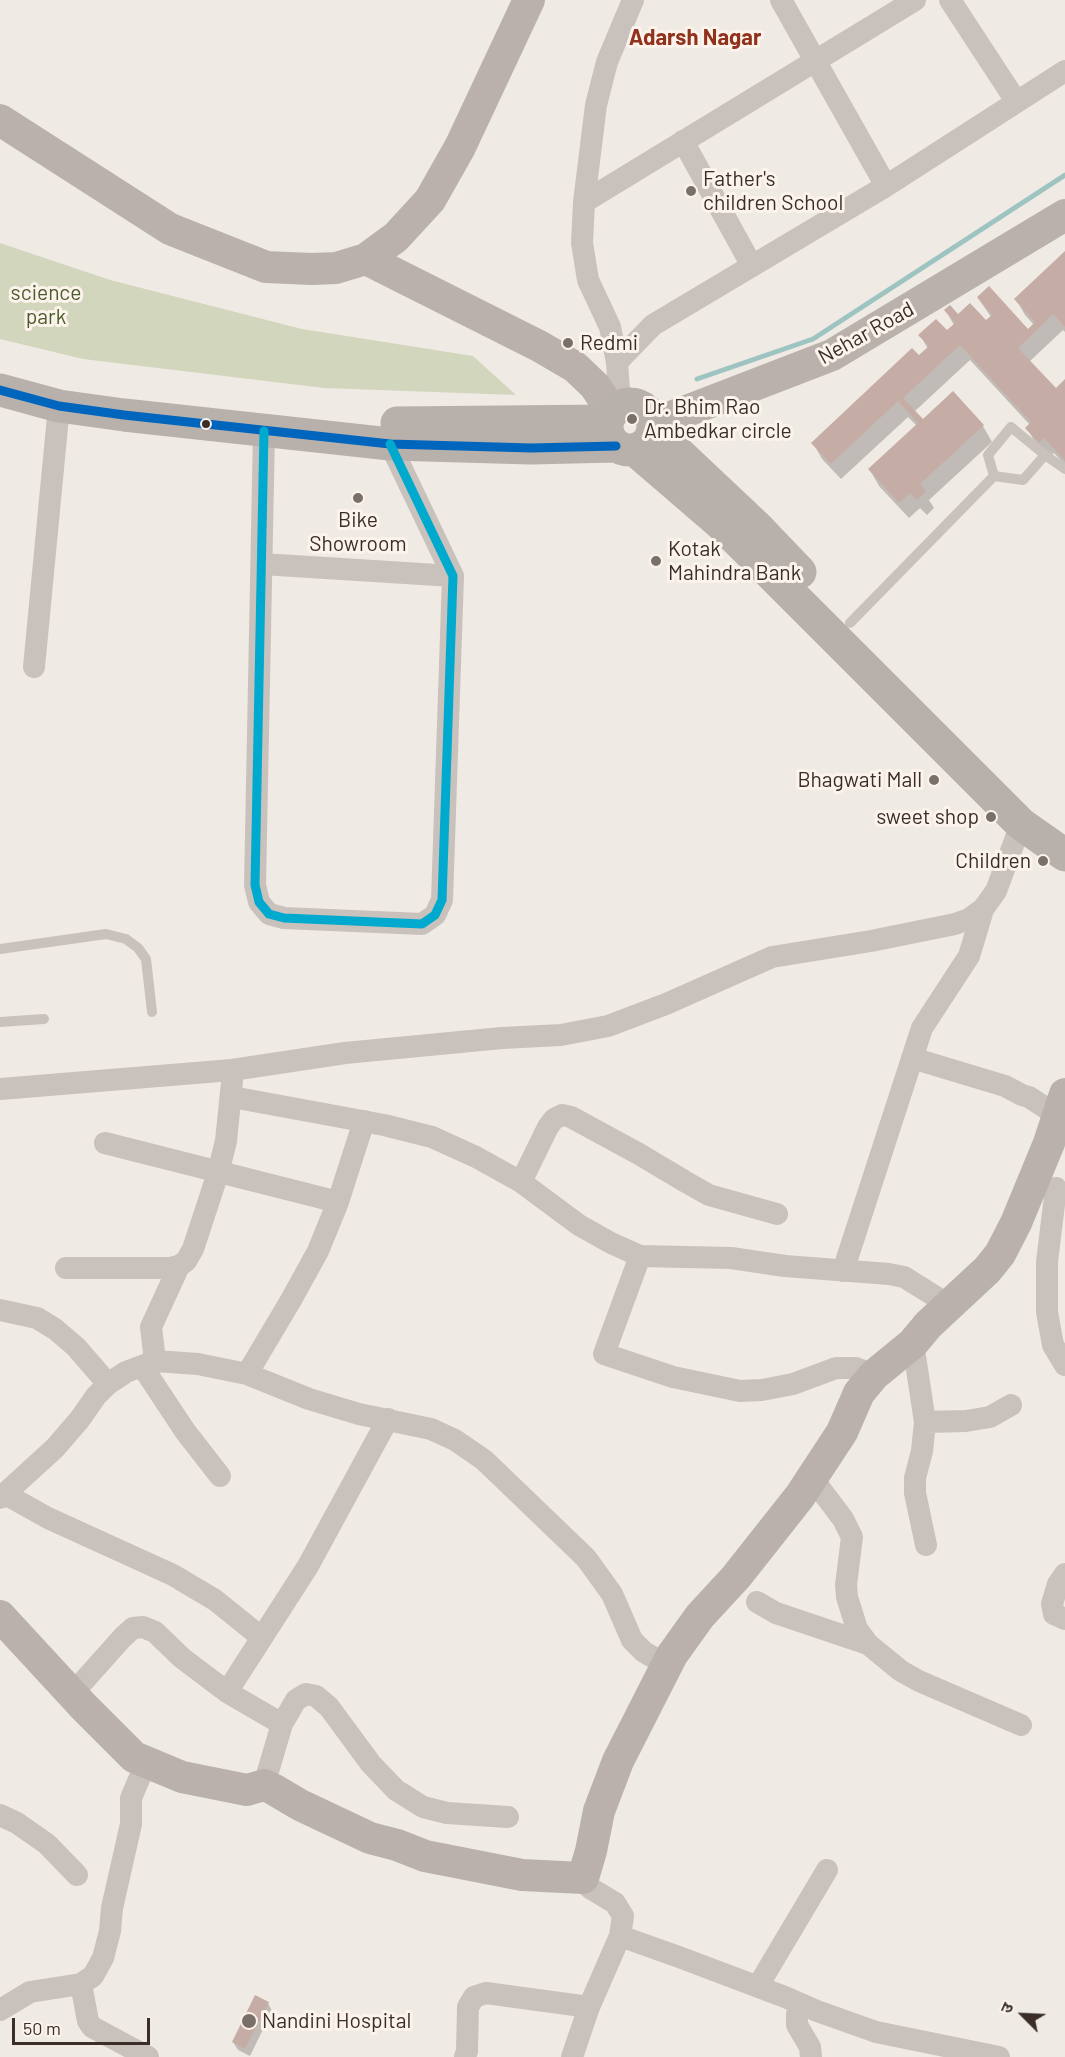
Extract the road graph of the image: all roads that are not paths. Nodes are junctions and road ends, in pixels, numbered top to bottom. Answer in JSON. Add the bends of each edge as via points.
{"nodes":[{"id":1,"x":529,"y":0,"type":"edge"},
{"id":2,"x":633,"y":0,"type":"edge"},
{"id":3,"x":781,"y":0,"type":"edge"},
{"id":4,"x":915,"y":0,"type":"edge"},
{"id":5,"x":950,"y":0,"type":"edge"},
{"id":6,"x":816,"y":60,"type":"junction"},
{"id":7,"x":1065,"y":70,"type":"edge"},
{"id":8,"x":1016,"y":101,"type":"junction"},
{"id":9,"x":0,"y":120,"type":"edge"},
{"id":10,"x":683,"y":141,"type":"junction"},
{"id":11,"x":886,"y":186,"type":"junction"},
{"id":12,"x":584,"y":202,"type":"junction"},
{"id":13,"x":1065,"y":215,"type":"edge"},
{"id":14,"x":366,"y":259,"type":"junction"},
{"id":15,"x":752,"y":266,"type":"junction"},
{"id":16,"x":617,"y":362,"type":"junction"},
{"id":17,"x":0,"y":371,"type":"edge"},
{"id":18,"x":0,"y":390,"type":"edge"},
{"id":19,"x":59,"y":406,"type":"junction"},
{"id":20,"x":628,"y":427,"type":"junction"},
{"id":21,"x":264,"y":431,"type":"junction"},
{"id":22,"x":390,"y":444,"type":"junction"},
{"id":23,"x":1045,"y":455,"type":"junction"},
{"id":24,"x":1065,"y":469,"type":"edge"},
{"id":25,"x":994,"y":476,"type":"junction"},
{"id":26,"x":262,"y":564,"type":"junction"},
{"id":27,"x":453,"y":576,"type":"junction"},
{"id":28,"x":842,"y":631,"type":"junction"},
{"id":29,"x":34,"y":667,"type":"dead end"},
{"id":30,"x":1021,"y":824,"type":"junction"},
{"id":31,"x":1065,"y":829,"type":"edge"},
{"id":32,"x":1065,"y":855,"type":"edge"},
{"id":33,"x":969,"y":919,"type":"junction"},
{"id":34,"x":0,"y":949,"type":"edge"},
{"id":35,"x":152,"y":1012,"type":"dead end"},
{"id":36,"x":44,"y":1019,"type":"dead end"},
{"id":37,"x":0,"y":1022,"type":"edge"},
{"id":38,"x":912,"y":1058,"type":"junction"},
{"id":39,"x":232,"y":1070,"type":"junction"},
{"id":40,"x":0,"y":1089,"type":"edge"},
{"id":41,"x":232,"y":1097,"type":"junction"},
{"id":42,"x":1061,"y":1105,"type":"edge"},
{"id":43,"x":364,"y":1121,"type":"junction"},
{"id":44,"x":105,"y":1143,"type":"dead end"},
{"id":45,"x":218,"y":1173,"type":"junction"},
{"id":46,"x":521,"y":1182,"type":"junction"},
{"id":47,"x":1051,"y":1188,"type":"edge"},
{"id":48,"x":338,"y":1202,"type":"junction"},
{"id":49,"x":777,"y":1214,"type":"dead end"},
{"id":50,"x":640,"y":1256,"type":"junction"},
{"id":51,"x":179,"y":1266,"type":"junction"},
{"id":52,"x":66,"y":1268,"type":"dead end"},
{"id":53,"x":843,"y":1271,"type":"junction"},
{"id":54,"x":949,"y":1305,"type":"junction"},
{"id":55,"x":0,"y":1310,"type":"edge"},
{"id":56,"x":913,"y":1343,"type":"junction"},
{"id":57,"x":148,"y":1363,"type":"junction"},
{"id":58,"x":1065,"y":1365,"type":"edge"},
{"id":59,"x":247,"y":1374,"type":"junction"},
{"id":60,"x":874,"y":1375,"type":"junction"},
{"id":61,"x":108,"y":1384,"type":"junction"},
{"id":62,"x":1011,"y":1405,"type":"dead end"},
{"id":63,"x":388,"y":1419,"type":"junction"},
{"id":64,"x":925,"y":1422,"type":"junction"},
{"id":65,"x":220,"y":1476,"type":"dead end"},
{"id":66,"x":812,"y":1478,"type":"junction"},
{"id":67,"x":3,"y":1496,"type":"edge"},
{"id":68,"x":926,"y":1545,"type":"dead end"},
{"id":69,"x":1065,"y":1574,"type":"edge"},
{"id":70,"x":757,"y":1602,"type":"dead end"},
{"id":71,"x":0,"y":1616,"type":"edge"},
{"id":72,"x":1065,"y":1619,"type":"edge"},
{"id":73,"x":261,"y":1637,"type":"junction"},
{"id":74,"x":868,"y":1644,"type":"junction"},
{"id":75,"x":667,"y":1665,"type":"junction"},
{"id":76,"x":227,"y":1692,"type":"junction"},
{"id":77,"x":72,"y":1694,"type":"junction"},
{"id":78,"x":282,"y":1724,"type":"junction"},
{"id":79,"x":1021,"y":1725,"type":"dead end"},
{"id":80,"x":146,"y":1762,"type":"junction"},
{"id":81,"x":264,"y":1785,"type":"junction"},
{"id":82,"x":0,"y":1815,"type":"edge"},
{"id":83,"x":508,"y":1817,"type":"dead end"},
{"id":84,"x":827,"y":1870,"type":"dead end"},
{"id":85,"x":77,"y":1875,"type":"dead end"},
{"id":86,"x":583,"y":1878,"type":"junction"},
{"id":87,"x":620,"y":1936,"type":"junction"},
{"id":88,"x":81,"y":1984,"type":"junction"},
{"id":89,"x":758,"y":1986,"type":"junction"},
{"id":90,"x":803,"y":2005,"type":"junction"},
{"id":91,"x":589,"y":2007,"type":"junction"},
{"id":92,"x":0,"y":2010,"type":"edge"},
{"id":93,"x":147,"y":2057,"type":"edge"},
{"id":94,"x":465,"y":2057,"type":"edge"},
{"id":95,"x":573,"y":2057,"type":"edge"},
{"id":96,"x":811,"y":2057,"type":"edge"},
{"id":97,"x":999,"y":2057,"type":"edge"}],
"edges":[{"from":1,"to":14,"type":"street","via":[[460,147],[430,200],[396,237]]},
{"from":2,"to":12,"type":"street","via":[[607,62],[596,105]]},
{"from":3,"to":6,"type":"street"},
{"from":4,"to":6,"type":"street"},
{"from":5,"to":8,"type":"street"},
{"from":6,"to":10,"type":"street"},
{"from":6,"to":11,"type":"street"},
{"from":7,"to":8,"type":"street"},
{"from":8,"to":11,"type":"street"},
{"from":9,"to":14,"type":"street","via":[[170,229],[266,267],[336,268]]},
{"from":10,"to":12,"type":"street"},
{"from":10,"to":15,"type":"street"},
{"from":11,"to":15,"type":"street"},
{"from":12,"to":16,"type":"street","via":[[582,243],[588,280],[610,327]]},
{"from":13,"to":20,"type":"street","name":"Nehar Road","via":[[832,355]]},
{"from":14,"to":20,"type":"street","via":[[575,367]]},
{"from":15,"to":16,"type":"street","via":[[652,325]]},
{"from":16,"to":20,"type":"street"},
{"from":17,"to":20,"type":"main road","via":[[84,391],[182,405],[380,423]]},
{"from":18,"to":19,"type":"main road"},
{"from":19,"to":21,"type":"main road"},
{"from":19,"to":29,"type":"street"},
{"from":20,"to":22,"type":"main road","via":[[531,448]]},
{"from":20,"to":28,"type":"main road","via":[[756,526]]},
{"from":21,"to":22,"type":"main road"},
{"from":21,"to":26,"type":"street"},
{"from":22,"to":27,"type":"street"},
{"from":23,"to":24,"type":"lane"},
{"from":23,"to":25,"type":"lane","via":[[1023,480]]},
{"from":23,"to":25,"type":"lane","via":[[1011,427],[988,455]]},
{"from":25,"to":28,"type":"lane"},
{"from":26,"to":27,"type":"street"},
{"from":26,"to":27,"type":"street","via":[[255,885],[259,903],[269,914],[284,918],[422,924],[435,915],[442,900]]},
{"from":28,"to":30,"type":"main road"},
{"from":28,"to":31,"type":"main road","via":[[1032,805]]},
{"from":30,"to":32,"type":"main road"},
{"from":30,"to":33,"type":"street","via":[[996,891],[983,909]]},
{"from":33,"to":38,"type":"street","via":[[982,913],[969,956],[922,1028]]},
{"from":33,"to":39,"type":"street","via":[[871,941],[772,957],[608,1026],[561,1035],[345,1053]]},
{"from":34,"to":35,"type":"lane","via":[[106,934],[126,939],[146,959]]},
{"from":36,"to":37,"type":"lane"},
{"from":38,"to":42,"type":"street"},
{"from":38,"to":53,"type":"street"},
{"from":39,"to":40,"type":"street"},
{"from":39,"to":41,"type":"street"},
{"from":41,"to":43,"type":"street"},
{"from":41,"to":45,"type":"street"},
{"from":42,"to":47,"type":"street"},
{"from":43,"to":46,"type":"street","via":[[432,1137]]},
{"from":43,"to":48,"type":"street"},
{"from":44,"to":45,"type":"street"},
{"from":45,"to":48,"type":"street"},
{"from":45,"to":51,"type":"street","via":[[193,1249]]},
{"from":46,"to":49,"type":"street","via":[[548,1127],[562,1115],[709,1195]]},
{"from":46,"to":50,"type":"street","via":[[579,1225]]},
{"from":47,"to":54,"type":"street","via":[[987,1270]]},
{"from":47,"to":58,"type":"street","via":[[1047,1312],[1056,1352]]},
{"from":48,"to":59,"type":"street","via":[[318,1251]]},
{"from":50,"to":53,"type":"street","via":[[731,1258]]},
{"from":50,"to":60,"type":"street","via":[[604,1354],[673,1377],[740,1391],[793,1384],[836,1368],[856,1368]]},
{"from":51,"to":52,"type":"street"},
{"from":51,"to":57,"type":"street","via":[[151,1328]]},
{"from":53,"to":54,"type":"street","via":[[904,1277]]},
{"from":54,"to":56,"type":"street"},
{"from":55,"to":61,"type":"street","via":[[37,1318],[56,1329]]},
{"from":56,"to":60,"type":"street"},
{"from":56,"to":64,"type":"street"},
{"from":57,"to":59,"type":"street","via":[[198,1364]]},
{"from":57,"to":61,"type":"street","via":[[126,1371]]},
{"from":57,"to":65,"type":"street","via":[[185,1431]]},
{"from":59,"to":63,"type":"street","via":[[309,1399]]},
{"from":60,"to":66,"type":"street","via":[[859,1393],[842,1432]]},
{"from":61,"to":67,"type":"street","via":[[55,1448]]},
{"from":62,"to":64,"type":"street","via":[[990,1417]]},
{"from":63,"to":73,"type":"street","via":[[308,1566]]},
{"from":63,"to":75,"type":"street","via":[[431,1429],[484,1460],[586,1558],[612,1594],[632,1640]]},
{"from":64,"to":68,"type":"street","via":[[915,1493]]},
{"from":66,"to":74,"type":"street","via":[[852,1537],[847,1597],[857,1629]]},
{"from":66,"to":75,"type":"street","via":[[736,1577],[700,1616]]},
{"from":67,"to":73,"type":"street","via":[[173,1575],[215,1600]]},
{"from":69,"to":72,"type":"street","via":[[1052,1604],[1054,1614]]},
{"from":70,"to":74,"type":"street","via":[[776,1613]]},
{"from":71,"to":77,"type":"street"},
{"from":73,"to":76,"type":"street"},
{"from":74,"to":79,"type":"street","via":[[919,1681]]},
{"from":75,"to":86,"type":"street","via":[[618,1761],[599,1811]]},
{"from":76,"to":77,"type":"street","via":[[155,1632],[143,1627],[133,1628],[123,1637]]},
{"from":76,"to":78,"type":"street"},
{"from":77,"to":80,"type":"street","via":[[134,1757]]},
{"from":78,"to":81,"type":"street"},
{"from":78,"to":83,"type":"street","via":[[296,1700],[306,1694],[315,1696],[329,1707],[371,1764],[396,1790],[423,1807],[447,1813]]},
{"from":80,"to":81,"type":"street","via":[[182,1777],[247,1790]]},
{"from":80,"to":88,"type":"street","via":[[130,1798],[131,1824],[103,1958],[93,1976]]},
{"from":81,"to":86,"type":"street","via":[[370,1838],[425,1856],[522,1875]]},
{"from":82,"to":85,"type":"street","via":[[47,1844]]},
{"from":84,"to":89,"type":"street"},
{"from":86,"to":87,"type":"street","via":[[590,1888],[620,1909]]},
{"from":87,"to":89,"type":"street"},
{"from":87,"to":91,"type":"street"},
{"from":88,"to":92,"type":"street","via":[[30,1992]]},
{"from":88,"to":93,"type":"street","via":[[92,2027]]},
{"from":89,"to":90,"type":"street"},
{"from":90,"to":96,"type":"street","via":[[797,2025],[810,2047]]},
{"from":90,"to":97,"type":"street","via":[[876,2032]]},
{"from":91,"to":94,"type":"street","via":[[486,1993],[474,1997],[468,2007]]},
{"from":91,"to":95,"type":"street"}]}
